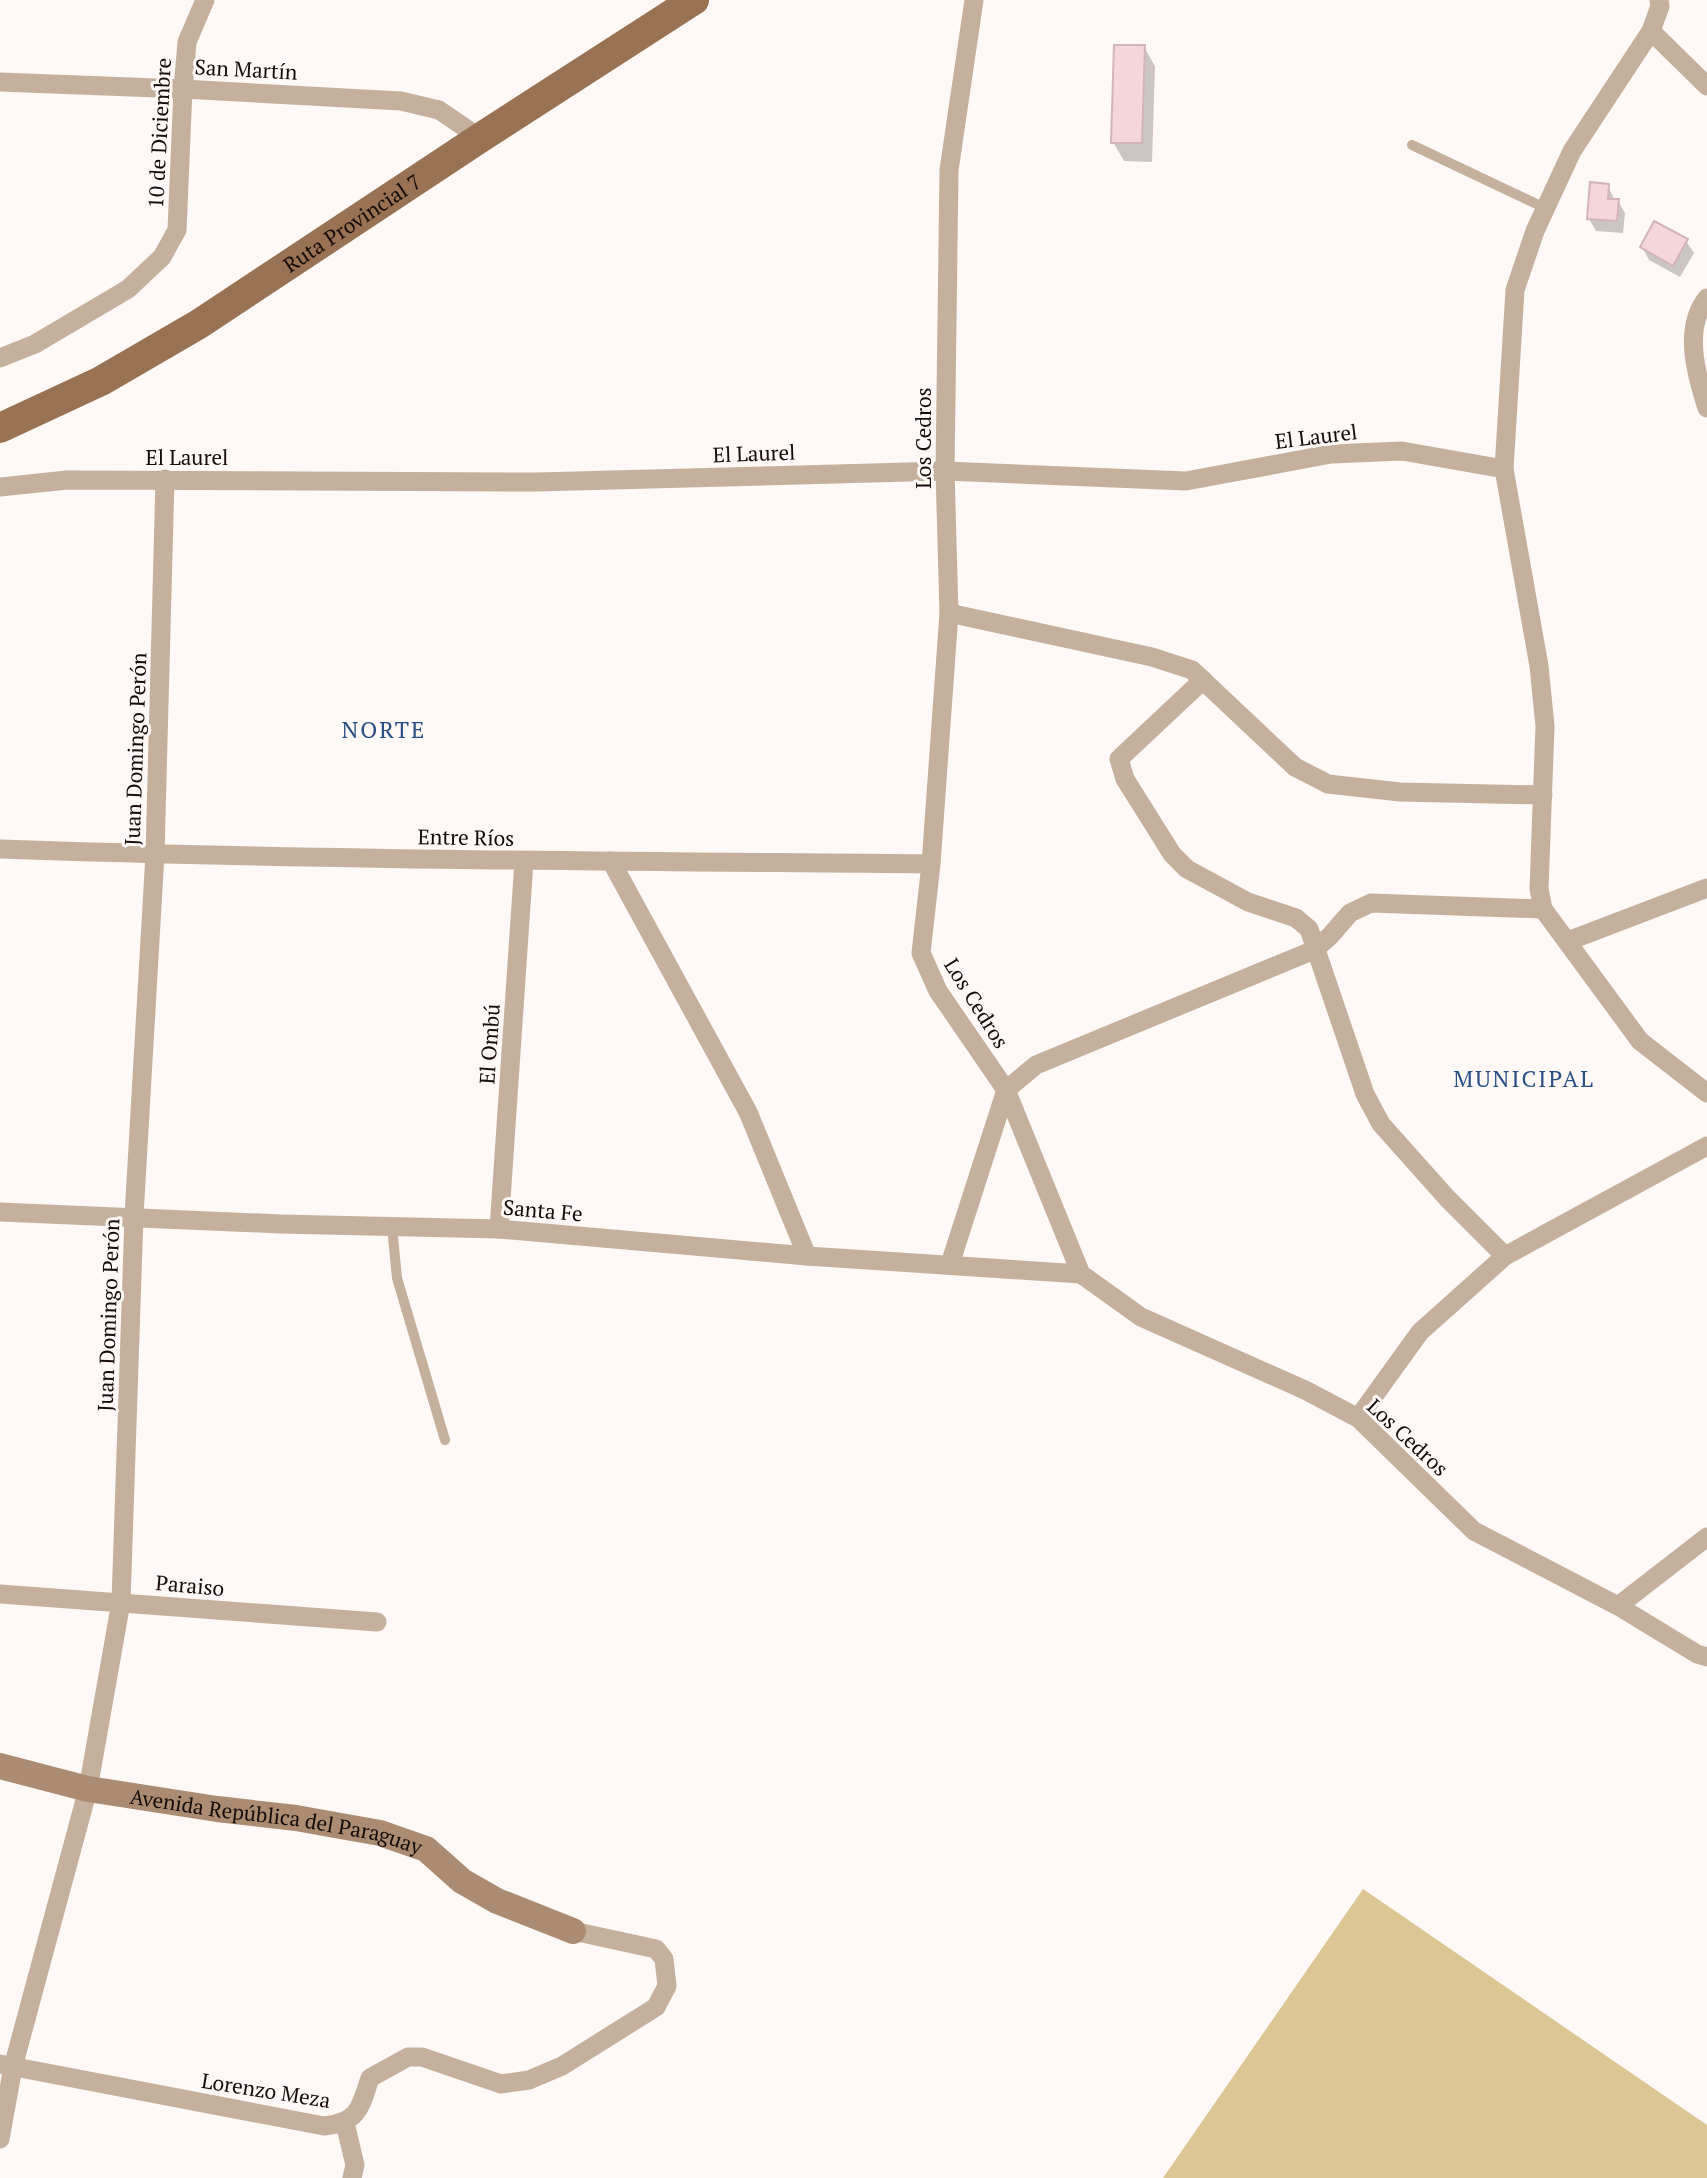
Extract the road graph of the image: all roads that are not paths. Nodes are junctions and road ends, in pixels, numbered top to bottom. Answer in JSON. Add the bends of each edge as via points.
{"nodes":[{"id":1,"x":205,"y":0,"type":"edge"},
{"id":2,"x":694,"y":0,"type":"edge"},
{"id":3,"x":974,"y":0,"type":"edge"},
{"id":4,"x":1659,"y":0,"type":"edge"},
{"id":5,"x":1651,"y":31,"type":"junction"},
{"id":6,"x":0,"y":82,"type":"edge"},
{"id":7,"x":1707,"y":86,"type":"edge"},
{"id":8,"x":183,"y":89,"type":"junction"},
{"id":9,"x":480,"y":138,"type":"junction"},
{"id":10,"x":1412,"y":145,"type":"dead end"},
{"id":11,"x":1545,"y":208,"type":"junction"},
{"id":12,"x":1707,"y":298,"type":"edge"},
{"id":13,"x":0,"y":358,"type":"edge"},
{"id":14,"x":1707,"y":408,"type":"edge"},
{"id":15,"x":0,"y":428,"type":"edge"},
{"id":16,"x":1504,"y":469,"type":"junction"},
{"id":17,"x":945,"y":471,"type":"junction"},
{"id":18,"x":165,"y":479,"type":"junction"},
{"id":19,"x":0,"y":487,"type":"edge"},
{"id":20,"x":949,"y":613,"type":"junction"},
{"id":21,"x":1203,"y":680,"type":"junction"},
{"id":22,"x":1543,"y":795,"type":"junction"},
{"id":23,"x":0,"y":849,"type":"edge"},
{"id":24,"x":155,"y":854,"type":"junction"},
{"id":25,"x":524,"y":861,"type":"junction"},
{"id":26,"x":611,"y":862,"type":"junction"},
{"id":27,"x":931,"y":864,"type":"junction"},
{"id":28,"x":1707,"y":888,"type":"edge"},
{"id":29,"x":1544,"y":909,"type":"junction"},
{"id":30,"x":1568,"y":941,"type":"junction"},
{"id":31,"x":1314,"y":950,"type":"junction"},
{"id":32,"x":1006,"y":1090,"type":"junction"},
{"id":33,"x":1707,"y":1093,"type":"edge"},
{"id":34,"x":1707,"y":1146,"type":"edge"},
{"id":35,"x":0,"y":1212,"type":"edge"},
{"id":36,"x":134,"y":1216,"type":"junction"},
{"id":37,"x":392,"y":1226,"type":"junction"},
{"id":38,"x":499,"y":1229,"type":"junction"},
{"id":39,"x":807,"y":1256,"type":"junction"},
{"id":40,"x":1505,"y":1256,"type":"junction"},
{"id":41,"x":950,"y":1264,"type":"junction"},
{"id":42,"x":1081,"y":1274,"type":"junction"},
{"id":43,"x":1357,"y":1418,"type":"junction"},
{"id":44,"x":445,"y":1440,"type":"dead end"},
{"id":45,"x":1707,"y":1537,"type":"edge"},
{"id":46,"x":0,"y":1594,"type":"edge"},
{"id":47,"x":121,"y":1602,"type":"junction"},
{"id":48,"x":1618,"y":1606,"type":"junction"},
{"id":49,"x":377,"y":1622,"type":"dead end"},
{"id":50,"x":1704,"y":1654,"type":"edge"},
{"id":51,"x":0,"y":1766,"type":"edge"},
{"id":52,"x":88,"y":1789,"type":"junction"},
{"id":53,"x":573,"y":1931,"type":"joint"},
{"id":54,"x":7,"y":2066,"type":"edge"},
{"id":55,"x":345,"y":2123,"type":"junction"},
{"id":56,"x":0,"y":2139,"type":"edge"},
{"id":57,"x":352,"y":2178,"type":"edge"}],
"edges":[{"from":1,"to":8,"type":"street","name":"10 de Diciembre","via":[[187,42]]},
{"from":2,"to":9,"type":"main road","name":"Ruta Provincial 7"},
{"from":3,"to":17,"type":"street","name":"Los Cedros","via":[[949,170]]},
{"from":4,"to":5,"type":"street"},
{"from":5,"to":7,"type":"street"},
{"from":5,"to":11,"type":"street","via":[[1572,151]]},
{"from":6,"to":8,"type":"street","name":"San Martín"},
{"from":8,"to":9,"type":"street","name":"San Martín","via":[[401,100],[439,110]]},
{"from":8,"to":13,"type":"street","name":"10 de Diciembre","via":[[177,230],[162,257],[128,289],[35,344]]},
{"from":9,"to":15,"type":"main road","name":"Ruta Provincial 7","via":[[199,324],[101,381]]},
{"from":10,"to":11,"type":"lane"},
{"from":11,"to":16,"type":"street","via":[[1515,290]]},
{"from":12,"to":14,"type":"street","via":[[1693,334]]},
{"from":16,"to":17,"type":"street","name":"El Laurel","via":[[1402,451],[1331,454],[1186,481]]},
{"from":16,"to":22,"type":"street","via":[[1539,666],[1545,726]]},
{"from":17,"to":18,"type":"street","name":"El Laurel","via":[[537,482]]},
{"from":17,"to":20,"type":"street","name":"Los Cedros"},
{"from":18,"to":19,"type":"street","name":"El Laurel","via":[[67,480]]},
{"from":18,"to":24,"type":"street","name":"Juan Domingo Perón"},
{"from":20,"to":21,"type":"street","via":[[1152,657],[1192,670]]},
{"from":20,"to":27,"type":"street","name":"Los Cedros"},
{"from":21,"to":22,"type":"street","via":[[1295,767],[1328,784],[1400,792]]},
{"from":21,"to":31,"type":"street","via":[[1119,759],[1125,779],[1172,854],[1187,869],[1248,902],[1296,918],[1309,929]]},
{"from":22,"to":29,"type":"street","via":[[1539,889]]},
{"from":23,"to":24,"type":"street","name":"Entre Ríos"},
{"from":24,"to":25,"type":"street","name":"Entre Ríos"},
{"from":24,"to":36,"type":"street","name":"Juan Domingo Perón"},
{"from":25,"to":26,"type":"street","name":"Entre Ríos"},
{"from":25,"to":38,"type":"street","name":"El Ombú"},
{"from":26,"to":27,"type":"street","name":"Entre Ríos"},
{"from":26,"to":39,"type":"street","via":[[748,1112]]},
{"from":27,"to":32,"type":"street","name":"Los Cedros","via":[[922,953],[938,991]]},
{"from":28,"to":30,"type":"street"},
{"from":29,"to":30,"type":"street"},
{"from":29,"to":31,"type":"street","via":[[1371,903],[1350,914]]},
{"from":30,"to":33,"type":"street","via":[[1640,1041]]},
{"from":31,"to":32,"type":"street","via":[[1036,1066]]},
{"from":31,"to":40,"type":"street","via":[[1365,1094],[1381,1125]]},
{"from":32,"to":41,"type":"street"},
{"from":32,"to":42,"type":"street","name":"Los Cedros"},
{"from":34,"to":40,"type":"street"},
{"from":35,"to":36,"type":"street","name":"Santa Fe"},
{"from":36,"to":37,"type":"street","name":"Santa Fe"},
{"from":36,"to":47,"type":"street","name":"Juan Domingo Perón"},
{"from":37,"to":38,"type":"street","name":"Santa Fe"},
{"from":37,"to":44,"type":"lane","via":[[397,1278]]},
{"from":38,"to":39,"type":"street","name":"Santa Fe"},
{"from":39,"to":41,"type":"street","name":"Santa Fe"},
{"from":40,"to":43,"type":"street","via":[[1420,1332]]},
{"from":41,"to":42,"type":"street","name":"Santa Fe"},
{"from":42,"to":43,"type":"street","name":"Los Cedros","via":[[1141,1317]]},
{"from":43,"to":48,"type":"street","name":"Los Cedros","via":[[1475,1531]]},
{"from":45,"to":48,"type":"street"},
{"from":46,"to":47,"type":"street","name":"Paraiso"},
{"from":47,"to":49,"type":"street","name":"Paraiso"},
{"from":47,"to":52,"type":"street","name":"Juan Domingo Perón"},
{"from":48,"to":50,"type":"street","name":"Los Cedros"},
{"from":51,"to":52,"type":"main road","name":"Avenida República del Paraguay"},
{"from":52,"to":53,"type":"main road","name":"Avenida República del Paraguay","via":[[380,1833],[426,1849],[462,1881],[497,1901]]},
{"from":52,"to":54,"type":"street","name":"Juan Domingo Perón"},
{"from":53,"to":55,"type":"street","name":"Lorenzo Meza","via":[[656,1949],[664,1959],[667,1986],[656,2007],[562,2066],[529,2080],[501,2084],[422,2057],[408,2057],[370,2078],[360,2108]]},
{"from":54,"to":55,"type":"street","name":"Lorenzo Meza","via":[[324,2126]]},
{"from":54,"to":56,"type":"street","name":"Juan Domingo Perón"},
{"from":55,"to":57,"type":"street","via":[[355,2165]]}]}
